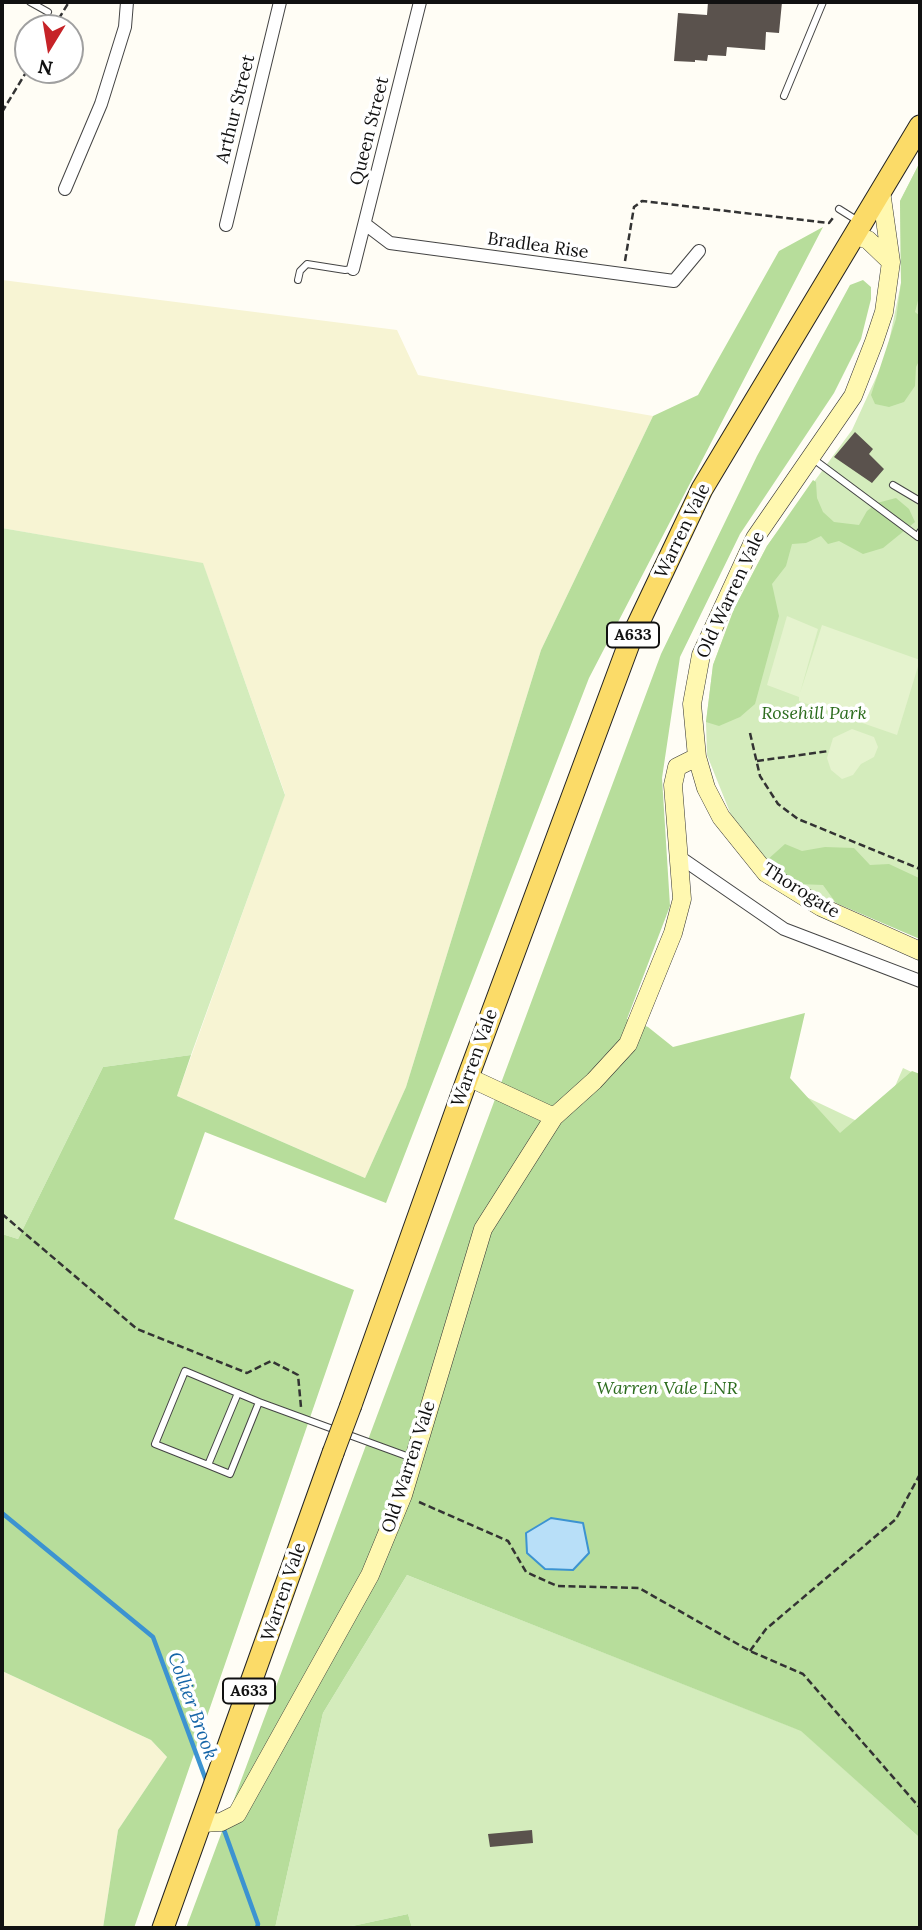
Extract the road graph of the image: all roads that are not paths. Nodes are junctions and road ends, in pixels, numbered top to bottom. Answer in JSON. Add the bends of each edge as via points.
{"nodes":[{"id":1,"x":30,"y":2,"type":"edge"},
{"id":2,"x":127,"y":2,"type":"edge"},
{"id":3,"x":280,"y":2,"type":"edge"},
{"id":4,"x":420,"y":2,"type":"edge"},
{"id":5,"x":823,"y":2,"type":"edge"},
{"id":6,"x":48,"y":12,"type":"dead end"},
{"id":7,"x":784,"y":96,"type":"dead end"},
{"id":8,"x":920,"y":126,"type":"edge"},
{"id":9,"x":65,"y":189,"type":"dead end"},
{"id":10,"x":881,"y":191,"type":"junction"},
{"id":11,"x":839,"y":209,"type":"road end"},
{"id":12,"x":365,"y":224,"type":"junction"},
{"id":13,"x":226,"y":225,"type":"dead end"},
{"id":14,"x":859,"y":229,"type":"junction"},
{"id":15,"x":699,"y":251,"type":"dead end"},
{"id":16,"x":891,"y":262,"type":"junction"},
{"id":17,"x":353,"y":269,"type":"joint"},
{"id":18,"x":298,"y":280,"type":"dead end"},
{"id":19,"x":812,"y":458,"type":"junction"},
{"id":20,"x":893,"y":485,"type":"dead end"},
{"id":21,"x":920,"y":501,"type":"edge"},
{"id":22,"x":919,"y":536,"type":"edge"},
{"id":23,"x":697,"y":757,"type":"junction"},
{"id":24,"x":681,"y":858,"type":"junction"},
{"id":25,"x":920,"y":950,"type":"edge"},
{"id":26,"x":920,"y":981,"type":"edge"},
{"id":27,"x":468,"y":1077,"type":"junction"},
{"id":28,"x":554,"y":1117,"type":"junction"},
{"id":29,"x":238,"y":1393,"type":"junction"},
{"id":30,"x":260,"y":1402,"type":"junction"},
{"id":31,"x":414,"y":1458,"type":"junction"},
{"id":32,"x":208,"y":1465,"type":"junction"},
{"id":33,"x":202,"y":1823,"type":"junction"},
{"id":34,"x":163,"y":1928,"type":"edge"}],
"edges":[{"from":1,"to":6,"type":"lane"},
{"from":2,"to":9,"type":"street","via":[[125,27],[101,104]]},
{"from":3,"to":13,"type":"street","name":"Arthur Street"},
{"from":4,"to":12,"type":"street","name":"Queen Street"},
{"from":5,"to":7,"type":"lane"},
{"from":8,"to":10,"type":"main road","number":"A633"},
{"from":10,"to":14,"type":"main road","number":"A633"},
{"from":10,"to":16,"type":"street","name":"Old Warren Vale"},
{"from":11,"to":14,"type":"lane"},
{"from":12,"to":15,"type":"street","name":"Bradlea Rise","via":[[390,243],[674,281]]},
{"from":12,"to":17,"type":"street","name":"Queen Street"},
{"from":14,"to":16,"type":"street"},
{"from":14,"to":27,"type":"main road","name":"Warren Vale","number":"A633","via":[[702,489],[630,641]]},
{"from":16,"to":19,"type":"street","name":"Old Warren Vale","via":[[884,312],[853,396]]},
{"from":17,"to":18,"type":"lane","via":[[307,264]]},
{"from":19,"to":22,"type":"lane"},
{"from":19,"to":23,"type":"street","name":"Old Warren Vale","via":[[755,538],[701,655],[692,704]]},
{"from":20,"to":21,"type":"lane"},
{"from":23,"to":24,"type":"street","name":"Old Warren Vale","via":[[677,768],[673,785]]},
{"from":23,"to":25,"type":"street","name":"Thorogate","via":[[721,817],[766,873],[821,907]]},
{"from":24,"to":26,"type":"street","via":[[784,929]]},
{"from":24,"to":28,"type":"street","name":"Old Warren Vale","via":[[682,899],[673,933],[628,1044]]},
{"from":27,"to":28,"type":"street"},
{"from":27,"to":33,"type":"main road","name":"Warren Vale","number":"A633","bridge":true},
{"from":28,"to":31,"type":"street","name":"Old Warren Vale","via":[[483,1229]]},
{"from":29,"to":30,"type":"lane"},
{"from":29,"to":32,"type":"lane"},
{"from":29,"to":32,"type":"lane","via":[[185,1371],[155,1444]]},
{"from":30,"to":31,"type":"lane"},
{"from":30,"to":32,"type":"lane","via":[[230,1474]]},
{"from":31,"to":33,"type":"street","name":"Old Warren Vale","via":[[370,1575],[237,1814],[221,1822]]},
{"from":33,"to":34,"type":"main road","name":"Warren Vale","number":"A633"}]}
